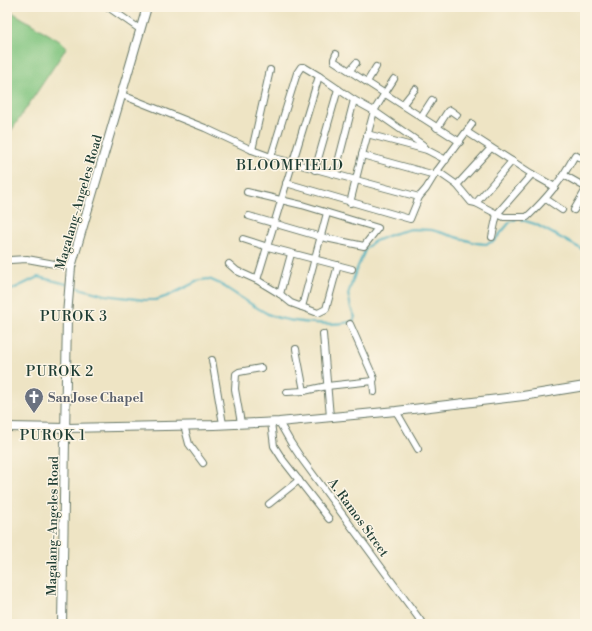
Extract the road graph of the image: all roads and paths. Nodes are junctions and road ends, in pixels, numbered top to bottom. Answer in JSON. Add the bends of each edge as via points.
{"nodes":[{"id":1,"x":108,"y":7,"type":"edge"},
{"id":2,"x":144,"y":8,"type":"edge"},
{"id":3,"x":141,"y":30,"type":"junction"},
{"id":4,"x":336,"y":54,"type":"dead end"},
{"id":5,"x":356,"y":63,"type":"dead end"},
{"id":6,"x":376,"y":67,"type":"dead end"},
{"id":7,"x":270,"y":70,"type":"dead end"},
{"id":8,"x":350,"y":70,"type":"junction"},
{"id":9,"x":319,"y":76,"type":"junction"},
{"id":10,"x":394,"y":79,"type":"dead end"},
{"id":11,"x":367,"y":82,"type":"junction"},
{"id":12,"x":338,"y":88,"type":"junction"},
{"id":13,"x":415,"y":89,"type":"dead end"},
{"id":14,"x":385,"y":93,"type":"junction"},
{"id":15,"x":122,"y":95,"type":"junction"},
{"id":16,"x":354,"y":100,"type":"junction"},
{"id":17,"x":432,"y":100,"type":"dead end"},
{"id":18,"x":403,"y":104,"type":"junction"},
{"id":19,"x":374,"y":111,"type":"junction"},
{"id":20,"x":458,"y":115,"type":"dead end"},
{"id":21,"x":421,"y":117,"type":"junction"},
{"id":22,"x":472,"y":124,"type":"dead end"},
{"id":23,"x":437,"y":128,"type":"junction"},
{"id":24,"x":467,"y":132,"type":"junction"},
{"id":25,"x":367,"y":134,"type":"junction"},
{"id":26,"x":460,"y":142,"type":"junction"},
{"id":27,"x":491,"y":148,"type":"junction"},
{"id":28,"x":252,"y":150,"type":"junction"},
{"id":29,"x":427,"y":150,"type":"junction"},
{"id":30,"x":362,"y":155,"type":"junction"},
{"id":31,"x":271,"y":158,"type":"junction"},
{"id":32,"x":446,"y":160,"type":"junction"},
{"id":33,"x":512,"y":161,"type":"junction"},
{"id":34,"x":585,"y":161,"type":"edge"},
{"id":35,"x":293,"y":163,"type":"junction"},
{"id":36,"x":314,"y":170,"type":"junction"},
{"id":37,"x":436,"y":173,"type":"junction"},
{"id":38,"x":335,"y":174,"type":"junction"},
{"id":39,"x":532,"y":174,"type":"junction"},
{"id":40,"x":564,"y":175,"type":"junction"},
{"id":41,"x":355,"y":180,"type":"junction"},
{"id":42,"x":286,"y":183,"type":"junction"},
{"id":43,"x":457,"y":185,"type":"junction"},
{"id":44,"x":555,"y":186,"type":"junction"},
{"id":45,"x":585,"y":186,"type":"edge"},
{"id":46,"x":585,"y":191,"type":"edge"},
{"id":47,"x":247,"y":192,"type":"dead end"},
{"id":48,"x":419,"y":197,"type":"junction"},
{"id":49,"x":546,"y":199,"type":"junction"},
{"id":50,"x":280,"y":200,"type":"junction"},
{"id":51,"x":350,"y":203,"type":"junction"},
{"id":52,"x":476,"y":203,"type":"junction"},
{"id":53,"x":562,"y":210,"type":"dead end"},
{"id":54,"x":574,"y":210,"type":"dead end"},
{"id":55,"x":327,"y":213,"type":"junction"},
{"id":56,"x":497,"y":214,"type":"junction"},
{"id":57,"x":249,"y":216,"type":"dead end"},
{"id":58,"x":274,"y":224,"type":"junction"},
{"id":59,"x":321,"y":237,"type":"junction"},
{"id":60,"x":492,"y":237,"type":"dead end"},
{"id":61,"x":243,"y":239,"type":"dead end"},
{"id":62,"x":268,"y":247,"type":"junction"},
{"id":63,"x":291,"y":254,"type":"junction"},
{"id":64,"x":315,"y":259,"type":"junction"},
{"id":65,"x":10,"y":260,"type":"dead end"},
{"id":66,"x":230,"y":264,"type":"dead end"},
{"id":67,"x":338,"y":265,"type":"junction"},
{"id":68,"x":71,"y":267,"type":"junction"},
{"id":69,"x":352,"y":269,"type":"dead end"},
{"id":70,"x":257,"y":280,"type":"junction"},
{"id":71,"x":280,"y":294,"type":"junction"},
{"id":72,"x":302,"y":307,"type":"junction"},
{"id":73,"x":350,"y":324,"type":"dead end"},
{"id":74,"x":323,"y":334,"type":"dead end"},
{"id":75,"x":296,"y":349,"type":"dead end"},
{"id":76,"x":212,"y":360,"type":"dead end"},
{"id":77,"x":261,"y":368,"type":"dead end"},
{"id":78,"x":373,"y":381,"type":"junction"},
{"id":79,"x":327,"y":386,"type":"junction"},
{"id":80,"x":585,"y":386,"type":"edge"},
{"id":81,"x":304,"y":391,"type":"junction"},
{"id":82,"x":286,"y":392,"type":"dead end"},
{"id":83,"x":374,"y":392,"type":"dead end"},
{"id":84,"x":396,"y":411,"type":"junction"},
{"id":85,"x":330,"y":417,"type":"junction"},
{"id":86,"x":271,"y":422,"type":"junction"},
{"id":87,"x":280,"y":422,"type":"junction"},
{"id":88,"x":241,"y":423,"type":"junction"},
{"id":89,"x":223,"y":424,"type":"junction"},
{"id":90,"x":184,"y":425,"type":"junction"},
{"id":91,"x":7,"y":427,"type":"edge"},
{"id":92,"x":66,"y":428,"type":"junction"},
{"id":93,"x":418,"y":449,"type":"dead end"},
{"id":94,"x":203,"y":463,"type":"dead end"},
{"id":95,"x":299,"y":480,"type":"junction"},
{"id":96,"x":269,"y":504,"type":"dead end"},
{"id":97,"x":329,"y":519,"type":"dead end"},
{"id":98,"x":62,"y":624,"type":"edge"},
{"id":99,"x":423,"y":624,"type":"edge"}],
"edges":[{"from":1,"to":3,"type":"street"},
{"from":2,"to":3,"type":"main road","name":"Magalang-Angeles Road"},
{"from":3,"to":15,"type":"main road","name":"Magalang-Angeles Road"},
{"from":4,"to":8,"type":"street","via":[[334,61]]},
{"from":5,"to":8,"type":"street"},
{"from":6,"to":11,"type":"street"},
{"from":7,"to":28,"type":"street"},
{"from":8,"to":11,"type":"street"},
{"from":9,"to":12,"type":"street"},
{"from":9,"to":31,"type":"street","via":[[304,67],[299,69]]},
{"from":9,"to":35,"type":"street"},
{"from":10,"to":14,"type":"street"},
{"from":11,"to":14,"type":"street"},
{"from":12,"to":16,"type":"street"},
{"from":12,"to":36,"type":"street"},
{"from":13,"to":18,"type":"street"},
{"from":14,"to":18,"type":"street"},
{"from":14,"to":19,"type":"street"},
{"from":15,"to":28,"type":"street"},
{"from":15,"to":68,"type":"main road","name":"Magalang-Angeles Road"},
{"from":16,"to":19,"type":"street"},
{"from":16,"to":38,"type":"street"},
{"from":17,"to":21,"type":"street"},
{"from":18,"to":21,"type":"street"},
{"from":19,"to":25,"type":"street"},
{"from":19,"to":29,"type":"street"},
{"from":20,"to":23,"type":"street","via":[[448,111]]},
{"from":21,"to":23,"type":"street"},
{"from":22,"to":24,"type":"street"},
{"from":23,"to":26,"type":"street"},
{"from":24,"to":26,"type":"street"},
{"from":24,"to":27,"type":"street"},
{"from":25,"to":29,"type":"street"},
{"from":25,"to":30,"type":"street"},
{"from":26,"to":32,"type":"street"},
{"from":27,"to":33,"type":"street"},
{"from":27,"to":43,"type":"street"},
{"from":28,"to":31,"type":"street"},
{"from":29,"to":32,"type":"street"},
{"from":30,"to":37,"type":"street"},
{"from":30,"to":41,"type":"street"},
{"from":31,"to":35,"type":"street"},
{"from":32,"to":37,"type":"street"},
{"from":33,"to":39,"type":"street"},
{"from":33,"to":52,"type":"street"},
{"from":34,"to":40,"type":"street","via":[[575,155]]},
{"from":35,"to":36,"type":"street"},
{"from":35,"to":42,"type":"street"},
{"from":36,"to":38,"type":"street"},
{"from":37,"to":43,"type":"street"},
{"from":37,"to":48,"type":"street"},
{"from":38,"to":41,"type":"street"},
{"from":39,"to":44,"type":"street"},
{"from":39,"to":56,"type":"street"},
{"from":40,"to":44,"type":"street"},
{"from":40,"to":45,"type":"street"},
{"from":41,"to":48,"type":"street"},
{"from":41,"to":51,"type":"street"},
{"from":42,"to":50,"type":"street"},
{"from":42,"to":51,"type":"street"},
{"from":43,"to":52,"type":"street","via":[[468,200]]},
{"from":44,"to":49,"type":"street"},
{"from":46,"to":54,"type":"street"},
{"from":47,"to":50,"type":"street"},
{"from":48,"to":51,"type":"street","via":[[410,219]]},
{"from":49,"to":53,"type":"street"},
{"from":49,"to":56,"type":"street","via":[[527,217],[504,217]]},
{"from":50,"to":55,"type":"street"},
{"from":50,"to":58,"type":"street"},
{"from":52,"to":56,"type":"street"},
{"from":55,"to":59,"type":"street"},
{"from":55,"to":59,"type":"street","via":[[378,228],[364,246]]},
{"from":56,"to":60,"type":"street"},
{"from":57,"to":58,"type":"street"},
{"from":58,"to":59,"type":"street"},
{"from":58,"to":62,"type":"street"},
{"from":59,"to":64,"type":"street"},
{"from":61,"to":62,"type":"street"},
{"from":62,"to":63,"type":"street"},
{"from":62,"to":70,"type":"street"},
{"from":63,"to":64,"type":"street"},
{"from":63,"to":71,"type":"street"},
{"from":64,"to":67,"type":"street"},
{"from":64,"to":72,"type":"street"},
{"from":65,"to":68,"type":"street","via":[[27,259]]},
{"from":66,"to":70,"type":"street","via":[[237,271]]},
{"from":67,"to":69,"type":"street"},
{"from":67,"to":72,"type":"street","via":[[326,309],[318,313]]},
{"from":68,"to":92,"type":"main road","name":"Magalang-Angeles Road","via":[[67,314]]},
{"from":70,"to":71,"type":"street"},
{"from":71,"to":72,"type":"street","via":[[291,303]]},
{"from":73,"to":78,"type":"street"},
{"from":74,"to":79,"type":"street"},
{"from":75,"to":81,"type":"street"},
{"from":76,"to":89,"type":"street"},
{"from":77,"to":88,"type":"street","via":[[236,374],[235,389]]},
{"from":78,"to":79,"type":"street"},
{"from":78,"to":83,"type":"street"},
{"from":79,"to":81,"type":"street"},
{"from":79,"to":85,"type":"street"},
{"from":80,"to":84,"type":"main road"},
{"from":81,"to":82,"type":"street"},
{"from":84,"to":85,"type":"main road"},
{"from":84,"to":93,"type":"street"},
{"from":85,"to":87,"type":"main road"},
{"from":86,"to":87,"type":"main road"},
{"from":86,"to":88,"type":"main road"},
{"from":86,"to":95,"type":"street","via":[[274,446]]},
{"from":87,"to":99,"type":"street","name":"A. Ramos Street","via":[[301,458]]},
{"from":88,"to":89,"type":"main road"},
{"from":89,"to":90,"type":"main road"},
{"from":90,"to":92,"type":"main road"},
{"from":90,"to":94,"type":"street","via":[[189,444]]},
{"from":91,"to":92,"type":"main road"},
{"from":92,"to":98,"type":"main road","name":"Magalang-Angeles Road"},
{"from":95,"to":96,"type":"street"},
{"from":95,"to":97,"type":"street"}]}
